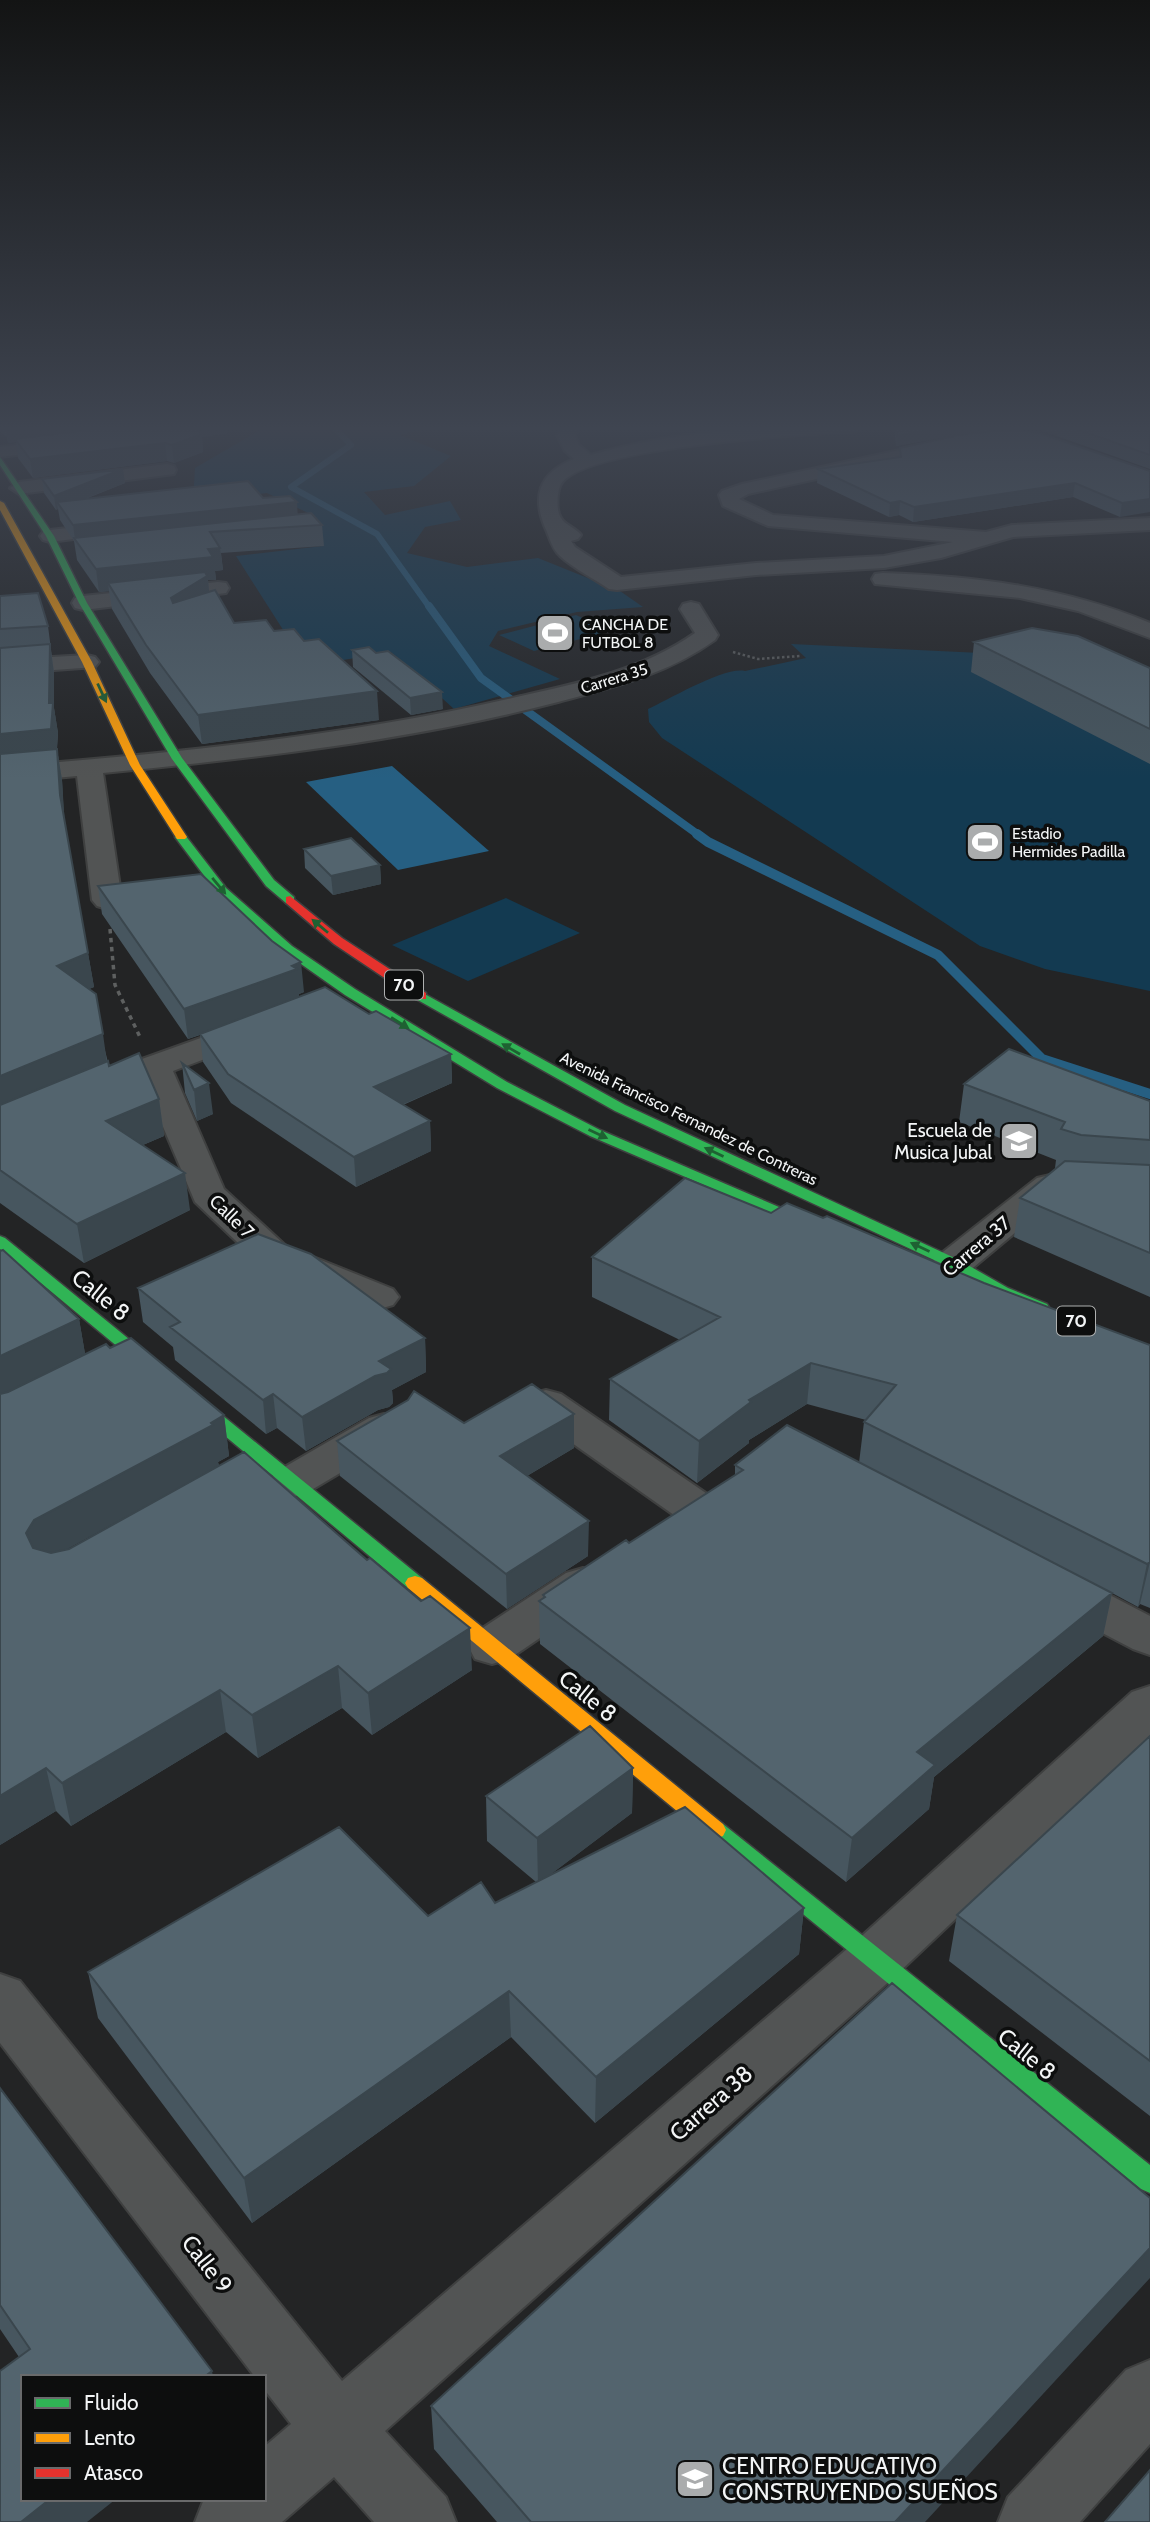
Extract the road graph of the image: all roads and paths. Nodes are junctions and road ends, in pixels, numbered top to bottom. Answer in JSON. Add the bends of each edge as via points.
{"nodes":[{"id":1,"x":21,"y":544,"type":"edge"},
{"id":2,"x":55,"y":544,"type":"joint"},
{"id":3,"x":562,"y":544,"type":"edge"},
{"id":4,"x":952,"y":544,"type":"edge"},
{"id":5,"x":969,"y":544,"type":"edge"},
{"id":6,"x":127,"y":546,"type":"edge"},
{"id":7,"x":960,"y":547,"type":"junction"},
{"id":8,"x":716,"y":581,"type":"junction"},
{"id":9,"x":636,"y":583,"type":"junction"},
{"id":10,"x":218,"y":588,"type":"dead end"},
{"id":11,"x":83,"y":603,"type":"junction"},
{"id":12,"x":691,"y":609,"type":"junction"},
{"id":13,"x":58,"y":610,"type":"junction"},
{"id":14,"x":35,"y":612,"type":"edge"},
{"id":15,"x":1150,"y":631,"type":"edge"},
{"id":16,"x":707,"y":635,"type":"junction"},
{"id":17,"x":729,"y":651,"type":"joint"},
{"id":18,"x":800,"y":656,"type":"dead end"},
{"id":19,"x":87,"y":662,"type":"junction"},
{"id":20,"x":0,"y":667,"type":"edge"},
{"id":21,"x":697,"y":670,"type":"dead end"},
{"id":22,"x":535,"y":700,"type":"junction"},
{"id":23,"x":378,"y":703,"type":"dead end"},
{"id":24,"x":407,"y":728,"type":"junction"},
{"id":25,"x":177,"y":759,"type":"junction"},
{"id":26,"x":135,"y":765,"type":"junction"},
{"id":27,"x":89,"y":768,"type":"junction"},
{"id":28,"x":0,"y":775,"type":"edge"},
{"id":29,"x":107,"y":900,"type":"joint"},
{"id":30,"x":350,"y":992,"type":"junction"},
{"id":31,"x":154,"y":1066,"type":"junction"},
{"id":32,"x":0,"y":1131,"type":"edge"},
{"id":33,"x":1150,"y":1192,"type":"edge"},
{"id":34,"x":838,"y":1237,"type":"edge"},
{"id":35,"x":10,"y":1261,"type":"edge"},
{"id":36,"x":938,"y":1272,"type":"junction"},
{"id":37,"x":1002,"y":1291,"type":"junction"},
{"id":38,"x":379,"y":1297,"type":"dead end"},
{"id":39,"x":1051,"y":1311,"type":"edge"},
{"id":40,"x":136,"y":1353,"type":"junction"},
{"id":41,"x":99,"y":1371,"type":"edge"},
{"id":42,"x":546,"y":1404,"type":"edge"},
{"id":43,"x":394,"y":1422,"type":"edge"},
{"id":44,"x":263,"y":1475,"type":"junction"},
{"id":45,"x":696,"y":1509,"type":"edge"},
{"id":46,"x":617,"y":1562,"type":"edge"},
{"id":47,"x":1027,"y":1572,"type":"edge"},
{"id":48,"x":1150,"y":1637,"type":"edge"},
{"id":49,"x":492,"y":1646,"type":"junction"},
{"id":50,"x":1150,"y":1705,"type":"edge"},
{"id":51,"x":874,"y":1960,"type":"junction"},
{"id":52,"x":0,"y":1999,"type":"edge"},
{"id":53,"x":1150,"y":2181,"type":"edge"},
{"id":54,"x":1150,"y":2394,"type":"edge"},
{"id":55,"x":338,"y":2430,"type":"junction"},
{"id":56,"x":266,"y":2491,"type":"edge"},
{"id":57,"x":255,"y":2501,"type":"edge"},
{"id":58,"x":230,"y":2522,"type":"edge"},
{"id":59,"x":421,"y":2522,"type":"edge"},
{"id":60,"x":1033,"y":2522,"type":"edge"}],
"edges":[{"from":1,"to":13,"type":"main road","number":"70"},
{"from":2,"to":6,"type":"street"},
{"from":2,"to":11,"type":"main road","name":"Avenida Francisco Fernandez de Contreras","number":"70"},
{"from":3,"to":9,"type":"street","via":[[566,551],[617,584]]},
{"from":4,"to":7,"type":"street"},
{"from":5,"to":7,"type":"street"},
{"from":7,"to":8,"type":"street","via":[[884,562],[756,569]]},
{"from":8,"to":9,"type":"street"},
{"from":8,"to":12,"type":"street"},
{"from":8,"to":15,"type":"street","via":[[851,578],[997,586],[1093,608]]},
{"from":9,"to":12,"type":"street","via":[[654,597]]},
{"from":10,"to":11,"type":"street"},
{"from":11,"to":25,"type":"main road","name":"Avenida Francisco Fernandez de Contreras","number":"70"},
{"from":12,"to":16,"type":"street"},
{"from":13,"to":14,"type":"street"},
{"from":13,"to":19,"type":"main road","number":"70"},
{"from":16,"to":17,"type":"street"},
{"from":16,"to":22,"type":"street","name":"Carrera 35","via":[[683,654],[645,670]]},
{"from":17,"to":18,"type":"path","via":[[759,661]]},
{"from":19,"to":20,"type":"street"},
{"from":19,"to":26,"type":"main road","number":"70","one_way":true},
{"from":21,"to":22,"type":"street","via":[[584,704]]},
{"from":22,"to":24,"type":"street","name":"Carrera 35"},
{"from":23,"to":24,"type":"street"},
{"from":24,"to":25,"type":"street","name":"Carrera 35"},
{"from":25,"to":26,"type":"street","name":"Carrera 35"},
{"from":36,"to":25,"type":"main road","name":"Avenida Francisco Fernandez de Contreras","number":"70","one_way":true,"via":[[528,1059],[432,1004],[338,941],[270,883]]},
{"from":26,"to":27,"type":"street","name":"Carrera 35"},
{"from":26,"to":30,"type":"main road","number":"70","one_way":true,"via":[[222,891],[288,949]]},
{"from":27,"to":28,"type":"street","name":"Carrera 35"},
{"from":27,"to":29,"type":"street"},
{"from":29,"to":31,"type":"path","via":[[114,985]]},
{"from":30,"to":31,"type":"street"},
{"from":30,"to":34,"type":"main road","number":"70","one_way":true,"via":[[502,1086],[595,1133]]},
{"from":31,"to":32,"type":"street"},
{"from":31,"to":38,"type":"street","name":"Calle 7","via":[[208,1194],[272,1254]]},
{"from":33,"to":36,"type":"street","name":"Carrera 37","via":[[1049,1186]]},
{"from":35,"to":40,"type":"main road","name":"Calle 8"},
{"from":36,"to":37,"type":"main road","name":"Avenida Francisco Fernandez de Contreras","number":"70"},
{"from":36,"to":37,"type":"main road","name":"Avenida Francisco Fernandez de Contreras","number":"70"},
{"from":37,"to":39,"type":"main road","name":"Avenida Francisco Fernandez de Contreras","number":"70"},
{"from":40,"to":41,"type":"street"},
{"from":40,"to":44,"type":"main road","name":"Calle 8"},
{"from":42,"to":45,"type":"street"},
{"from":43,"to":44,"type":"street"},
{"from":44,"to":49,"type":"main road","name":"Calle 8"},
{"from":46,"to":49,"type":"street"},
{"from":47,"to":48,"type":"street"},
{"from":49,"to":51,"type":"main road","name":"Calle 8"},
{"from":50,"to":51,"type":"street","name":"Carrera 38"},
{"from":51,"to":53,"type":"main road","name":"Calle 8"},
{"from":51,"to":55,"type":"street","name":"Carrera 38"},
{"from":52,"to":55,"type":"street","name":"Calle 9"},
{"from":54,"to":60,"type":"street"},
{"from":55,"to":56,"type":"street","name":"Carrera 38"},
{"from":55,"to":59,"type":"street","name":"Calle 9"},
{"from":57,"to":58,"type":"street"}]}
